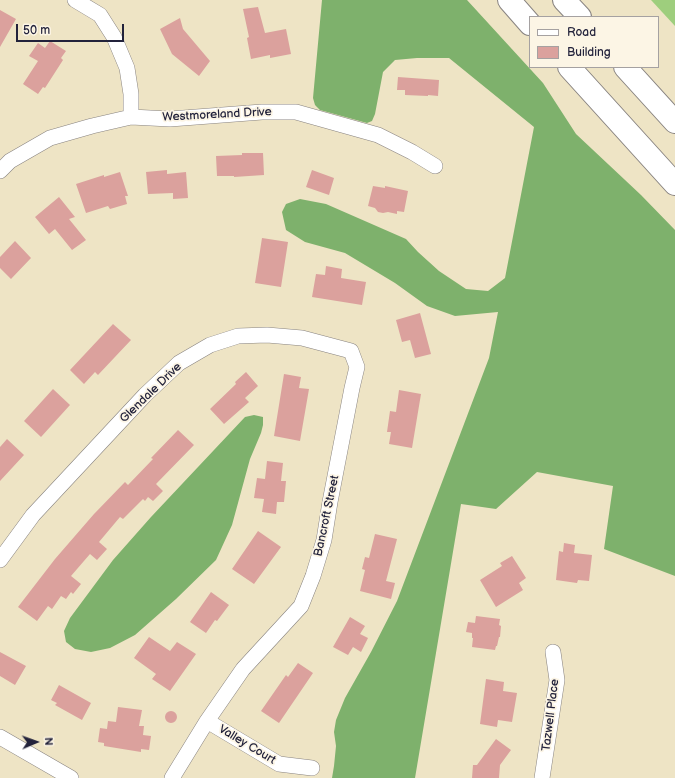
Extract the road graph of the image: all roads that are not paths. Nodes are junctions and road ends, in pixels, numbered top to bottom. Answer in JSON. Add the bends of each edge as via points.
{"nodes":[{"id":1,"x":75,"y":0,"type":"edge"},
{"id":2,"x":509,"y":0,"type":"edge"},
{"id":3,"x":564,"y":0,"type":"edge"},
{"id":4,"x":579,"y":16,"type":"edge"},
{"id":5,"x":529,"y":23,"type":"edge"},
{"id":6,"x":570,"y":68,"type":"edge"},
{"id":7,"x":626,"y":68,"type":"edge"},
{"id":8,"x":131,"y":117,"type":"junction"},
{"id":9,"x":675,"y":122,"type":"edge"},
{"id":10,"x":435,"y":166,"type":"dead end"},
{"id":11,"x":0,"y":171,"type":"edge"},
{"id":12,"x":675,"y":184,"type":"edge"},
{"id":13,"x":353,"y":355,"type":"joint"},
{"id":14,"x":0,"y":560,"type":"edge"},
{"id":15,"x":553,"y":652,"type":"dead end"},
{"id":16,"x":207,"y":721,"type":"junction"},
{"id":17,"x":0,"y":737,"type":"edge"},
{"id":18,"x":312,"y":768,"type":"dead end"},
{"id":19,"x":71,"y":778,"type":"edge"},
{"id":20,"x":172,"y":778,"type":"edge"},
{"id":21,"x":542,"y":778,"type":"edge"}],
"edges":[{"from":1,"to":8,"type":"street","via":[[100,15],[114,37],[126,68],[131,94]]},
{"from":2,"to":5,"type":"highway"},
{"from":3,"to":4,"type":"highway"},
{"from":6,"to":12,"type":"highway"},
{"from":7,"to":9,"type":"highway"},
{"from":8,"to":10,"type":"street","name":"Westmoreland Drive","via":[[170,119],[296,112],[378,135]]},
{"from":8,"to":11,"type":"street","name":"Westmoreland Drive","via":[[50,138],[10,161]]},
{"from":13,"to":14,"type":"street","name":"Glendale Drive","via":[[352,350],[302,338],[267,335],[238,336],[191,356],[179,363],[102,441],[33,515]]},
{"from":13,"to":16,"type":"street","name":"Bancroft Street","via":[[357,367],[324,540],[313,576],[301,606],[243,669]]},
{"from":15,"to":21,"type":"street","name":"Tazwell Place","via":[[557,680]]},
{"from":16,"to":18,"type":"street","name":"Valley Court","via":[[279,764]]},
{"from":16,"to":20,"type":"street","name":"Bancroft Street"},
{"from":17,"to":19,"type":"street"}]}
